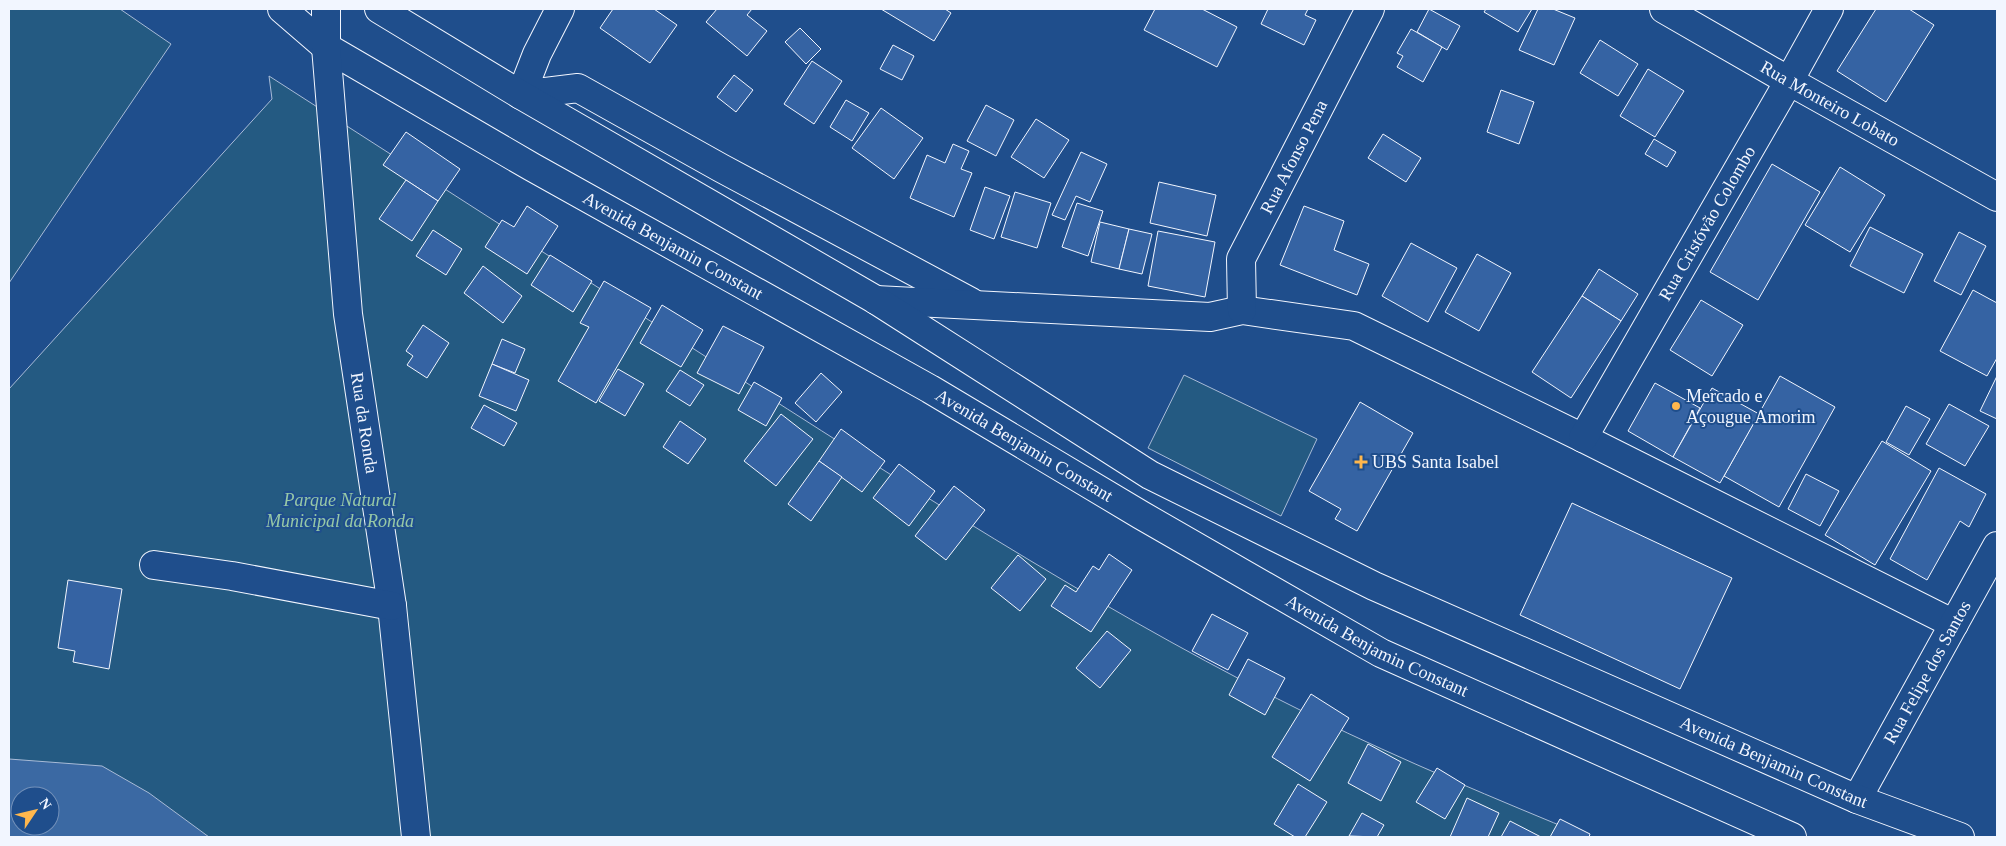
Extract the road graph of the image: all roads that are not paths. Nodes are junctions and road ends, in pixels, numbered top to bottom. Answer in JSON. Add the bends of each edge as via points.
{"nodes":[{"id":1,"x":282,"y":9,"type":"edge"},
{"id":2,"x":326,"y":9,"type":"edge"},
{"id":3,"x":379,"y":9,"type":"edge"},
{"id":4,"x":560,"y":9,"type":"edge"},
{"id":5,"x":1370,"y":9,"type":"edge"},
{"id":6,"x":1664,"y":9,"type":"edge"},
{"id":7,"x":1829,"y":9,"type":"edge"},
{"id":8,"x":326,"y":47,"type":"junction"},
{"id":9,"x":1789,"y":82,"type":"junction"},
{"id":10,"x":521,"y":95,"type":"junction"},
{"id":11,"x":1997,"y":197,"type":"edge"},
{"id":12,"x":876,"y":300,"type":"junction"},
{"id":13,"x":979,"y":306,"type":"junction"},
{"id":14,"x":1242,"y":310,"type":"junction"},
{"id":15,"x":1583,"y":438,"type":"junction"},
{"id":16,"x":1997,"y":546,"type":"edge"},
{"id":17,"x":154,"y":565,"type":"dead end"},
{"id":18,"x":392,"y":606,"type":"junction"},
{"id":19,"x":1954,"y":624,"type":"junction"},
{"id":20,"x":1857,"y":799,"type":"junction"},
{"id":21,"x":416,"y":837,"type":"edge"},
{"id":22,"x":1792,"y":837,"type":"edge"},
{"id":23,"x":1960,"y":837,"type":"edge"}],
"edges":[{"from":1,"to":8,"type":"street","name":"Avenida Benjamin Constant"},
{"from":2,"to":8,"type":"street","name":"Rua da Ronda"},
{"from":3,"to":10,"type":"street","name":"Avenida Benjamin Constant"},
{"from":4,"to":10,"type":"street"},
{"from":5,"to":14,"type":"street","name":"Rua Afonso Pena","via":[[1241,259]]},
{"from":6,"to":9,"type":"street","name":"Rua Monteiro Lobato"},
{"from":7,"to":9,"type":"street","name":"Rua Cristóvão Colombo"},
{"from":8,"to":18,"type":"street","name":"Rua da Ronda","via":[[348,314]]},
{"from":8,"to":22,"type":"street","name":"Avenida Benjamin Constant","via":[[532,167],[930,389],[1381,653]]},
{"from":9,"to":11,"type":"street","name":"Rua Monteiro Lobato"},
{"from":9,"to":15,"type":"street","name":"Rua Cristóvão Colombo"},
{"from":10,"to":12,"type":"street","name":"Avenida Benjamin Constant"},
{"from":10,"to":13,"type":"street","name":"Avenida Benjamin Constant","via":[[578,88]]},
{"from":12,"to":13,"type":"street","name":"Avenida Benjamin Constant"},
{"from":12,"to":20,"type":"street","name":"Avenida Benjamin Constant","via":[[1150,475],[1374,586]]},
{"from":13,"to":14,"type":"street","name":"Avenida Benjamin Constant","via":[[1210,317]]},
{"from":14,"to":15,"type":"street","name":"Avenida Benjamin Constant","via":[[1354,326]]},
{"from":15,"to":19,"type":"street","name":"Avenida Benjamin Constant"},
{"from":16,"to":19,"type":"street","name":"Rua Felipe dos Santos"},
{"from":17,"to":18,"type":"street"},
{"from":18,"to":21,"type":"street","name":"Rua da Ronda"},
{"from":19,"to":20,"type":"street","name":"Rua Felipe dos Santos"},
{"from":20,"to":23,"type":"street","name":"Avenida Benjamin Constant"}]}
